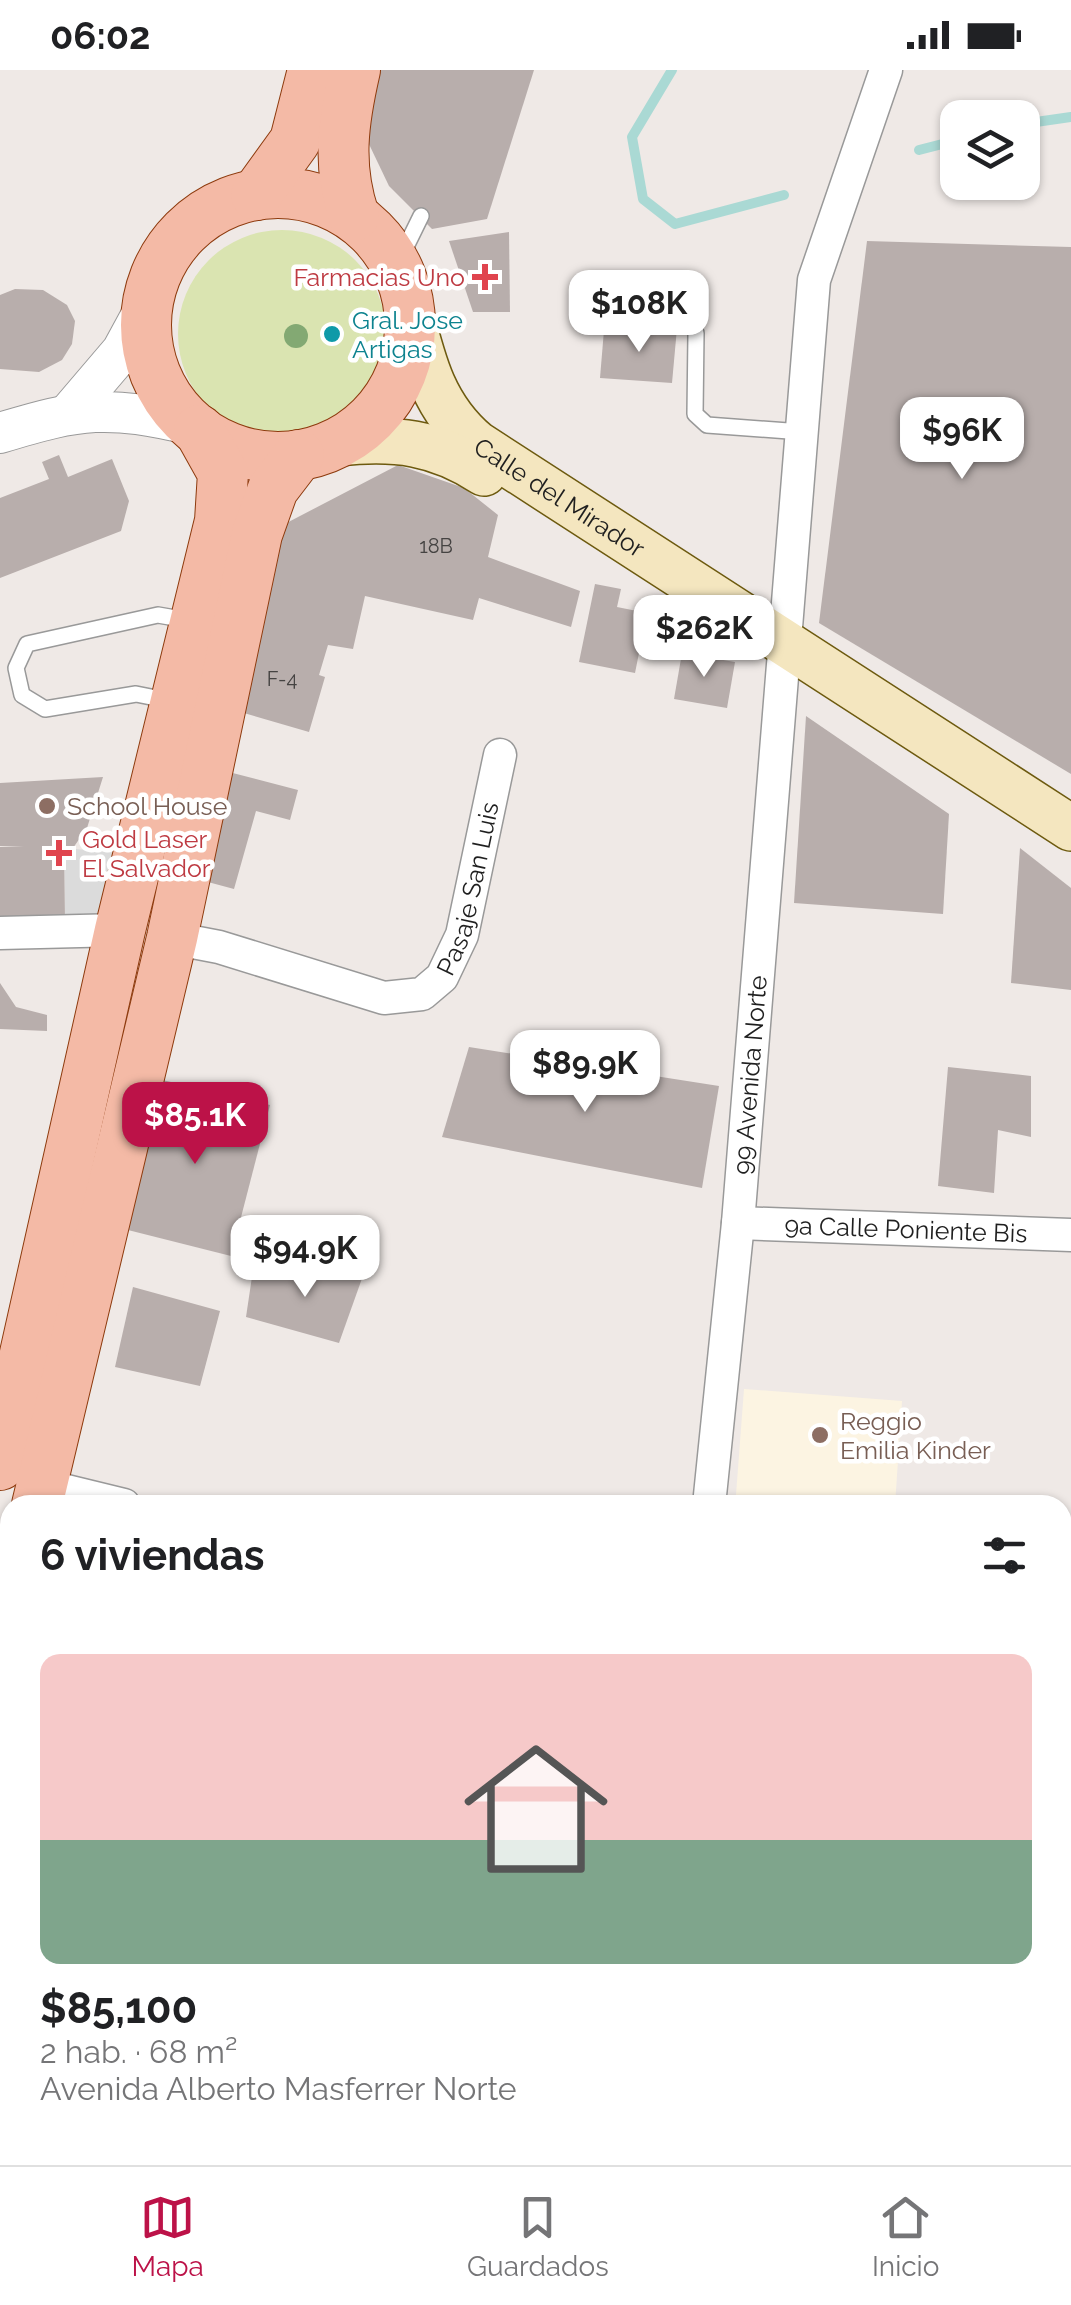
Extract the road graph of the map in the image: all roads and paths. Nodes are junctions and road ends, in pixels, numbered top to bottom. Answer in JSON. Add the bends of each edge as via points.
{"nodes":[{"id":1,"x":313,"y":70,"type":"edge"},
{"id":2,"x":355,"y":70,"type":"edge"},
{"id":3,"x":886,"y":70,"type":"edge"},
{"id":4,"x":256,"y":194,"type":"junction"},
{"id":5,"x":354,"y":216,"type":"junction"},
{"id":6,"x":420,"y":216,"type":"dead end"},
{"id":7,"x":404,"y":288,"type":"junction"},
{"id":8,"x":147,"y":305,"type":"junction"},
{"id":9,"x":696,"y":333,"type":"dead end"},
{"id":10,"x":70,"y":412,"type":"junction"},
{"id":11,"x":195,"y":428,"type":"junction"},
{"id":12,"x":802,"y":432,"type":"junction"},
{"id":13,"x":0,"y":433,"type":"edge"},
{"id":14,"x":319,"y":449,"type":"junction"},
{"id":15,"x":196,"y":621,"type":"junction"},
{"id":16,"x":784,"y":656,"type":"junction"},
{"id":17,"x":176,"y":702,"type":"junction"},
{"id":18,"x":500,"y":755,"type":"dead end"},
{"id":19,"x":1071,"y":828,"type":"edge"},
{"id":20,"x":1071,"y":853,"type":"edge"},
{"id":21,"x":120,"y":930,"type":"junction"},
{"id":22,"x":0,"y":933,"type":"edge"},
{"id":23,"x":172,"y":938,"type":"junction"},
{"id":24,"x":738,"y":1223,"type":"junction"},
{"id":25,"x":1071,"y":1234,"type":"edge"},
{"id":26,"x":26,"y":1485,"type":"edge"},
{"id":27,"x":75,"y":1495,"type":"edge"},
{"id":28,"x":710,"y":1495,"type":"edge"}],
"edges":[{"from":1,"to":4,"type":"main road","via":[[295,140]]},
{"from":2,"to":5,"type":"main road","via":[[341,136],[343,182]]},
{"from":3,"to":12,"type":"street","name":"99 Avenida Norte","via":[[814,280]]},
{"from":4,"to":5,"type":"main road","via":[[324,201]]},
{"from":4,"to":8,"type":"main road","via":[[214,210],[182,234],[163,260]]},
{"from":5,"to":7,"type":"main road","via":[[379,239]]},
{"from":6,"to":7,"type":"lane"},
{"from":7,"to":14,"type":"main road","via":[[410,346],[391,396],[368,423]]},
{"from":7,"to":16,"type":"main road","name":"Calle del Mirador","via":[[434,394],[458,429]]},
{"from":8,"to":10,"type":"street","via":[[122,351]]},
{"from":8,"to":11,"type":"main road","via":[[150,362],[161,388]]},
{"from":9,"to":12,"type":"lane","via":[[695,414],[706,426]]},
{"from":10,"to":11,"type":"street","via":[[100,410]]},
{"from":10,"to":13,"type":"street"},
{"from":11,"to":14,"type":"main road","via":[[244,453]]},
{"from":11,"to":15,"type":"main road","via":[[223,473],[224,496]]},
{"from":12,"to":16,"type":"street","name":"99 Avenida Norte"},
{"from":14,"to":16,"type":"main road","name":"Calle del Mirador","via":[[386,438],[447,451]]},
{"from":14,"to":23,"type":"main road","via":[[273,489],[257,534]]},
{"from":15,"to":17,"type":"main road"},
{"from":15,"to":17,"type":"lane","via":[[158,615],[27,644],[17,660],[22,695],[45,709],[136,694]]},
{"from":16,"to":19,"type":"main road","name":"Calle del Mirador"},
{"from":16,"to":20,"type":"main road","name":"Calle del Mirador"},
{"from":16,"to":24,"type":"street","name":"99 Avenida Norte"},
{"from":17,"to":21,"type":"main road"},
{"from":18,"to":23,"type":"street","name":"Pasaje San Luis","via":[[462,934],[442,977],[422,994],[384,998]]},
{"from":21,"to":22,"type":"street"},
{"from":21,"to":26,"type":"main road"},
{"from":23,"to":26,"type":"main road"},
{"from":24,"to":25,"type":"street","name":"9a Calle Poniente Bis"},
{"from":24,"to":28,"type":"street","name":"99 Avenida Norte"},
{"from":26,"to":27,"type":"street"}]}
